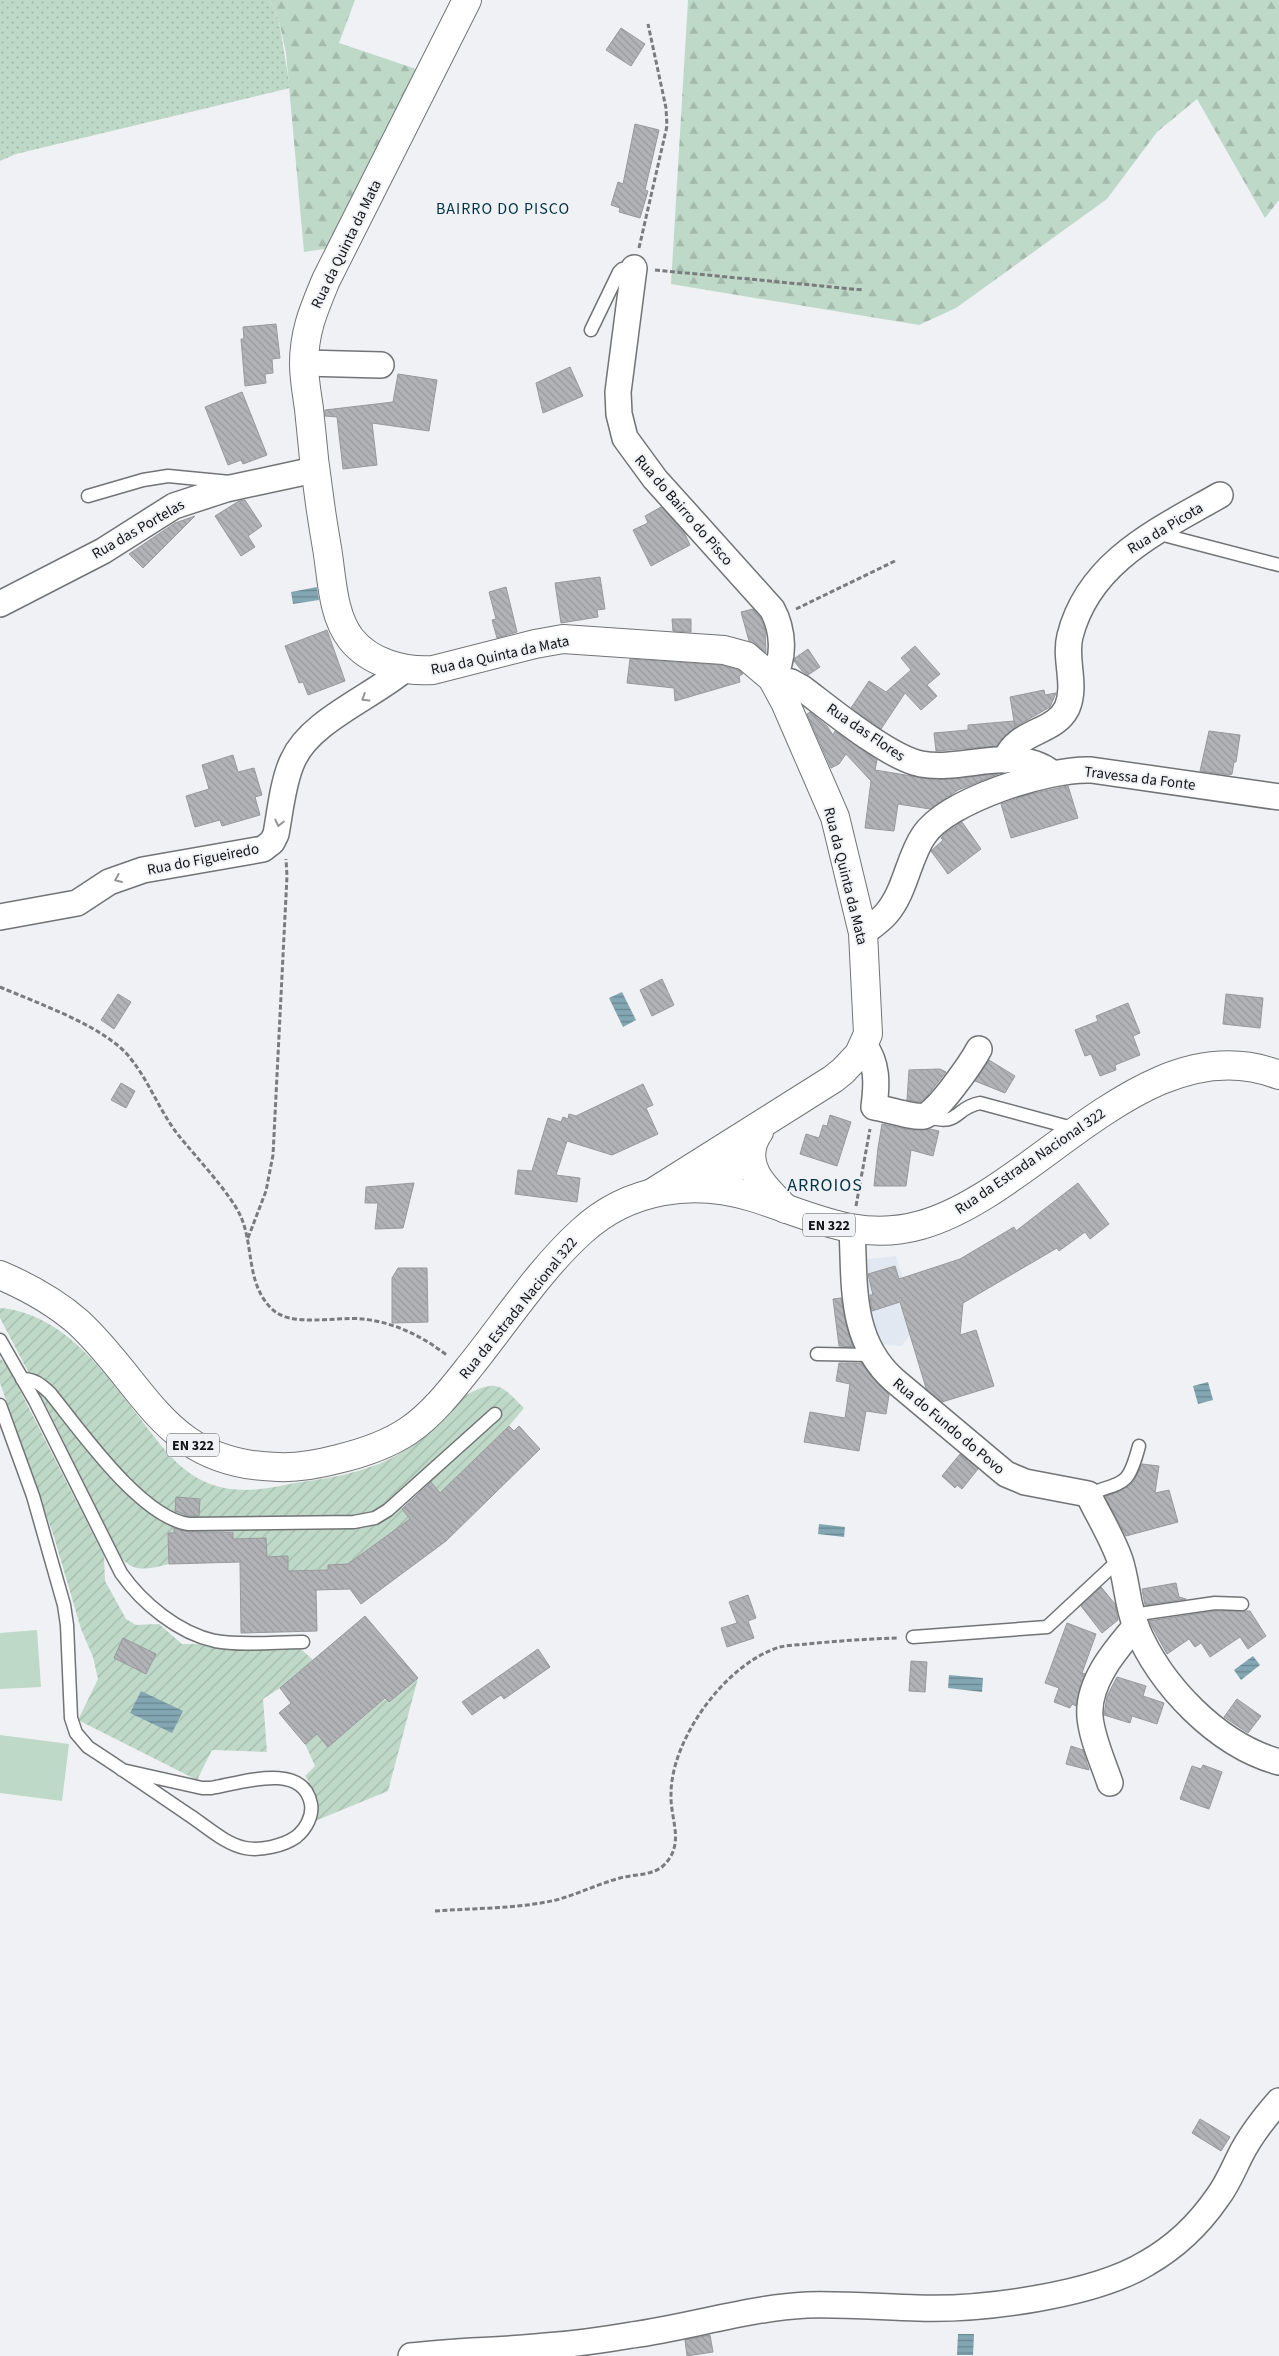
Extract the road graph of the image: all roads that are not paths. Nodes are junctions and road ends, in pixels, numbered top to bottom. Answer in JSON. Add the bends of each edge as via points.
{"nodes":[{"id":1,"x":467,"y":0,"type":"edge"},
{"id":2,"x":634,"y":268,"type":"joint"},
{"id":3,"x":591,"y":330,"type":"dead end"},
{"id":4,"x":304,"y":364,"type":"junction"},
{"id":5,"x":381,"y":365,"type":"dead end"},
{"id":6,"x":314,"y":470,"type":"junction"},
{"id":7,"x":244,"y":484,"type":"junction"},
{"id":8,"x":1220,"y":495,"type":"dead end"},
{"id":9,"x":88,"y":496,"type":"dead end"},
{"id":10,"x":1154,"y":532,"type":"junction"},
{"id":11,"x":1279,"y":565,"type":"edge"},
{"id":12,"x":0,"y":604,"type":"edge"},
{"id":13,"x":405,"y":669,"type":"junction"},
{"id":14,"x":772,"y":678,"type":"junction"},
{"id":15,"x":1005,"y":760,"type":"junction"},
{"id":16,"x":1052,"y":773,"type":"junction"},
{"id":17,"x":1279,"y":796,"type":"edge"},
{"id":18,"x":0,"y":917,"type":"edge"},
{"id":19,"x":863,"y":933,"type":"junction"},
{"id":20,"x":864,"y":1045,"type":"junction"},
{"id":21,"x":979,"y":1050,"type":"dead end"},
{"id":22,"x":1279,"y":1075,"type":"edge"},
{"id":23,"x":925,"y":1116,"type":"junction"},
{"id":24,"x":767,"y":1123,"type":"junction"},
{"id":25,"x":1077,"y":1130,"type":"junction"},
{"id":26,"x":733,"y":1141,"type":"junction"},
{"id":27,"x":719,"y":1189,"type":"junction"},
{"id":28,"x":652,"y":1193,"type":"junction"},
{"id":29,"x":786,"y":1210,"type":"junction"},
{"id":30,"x":852,"y":1229,"type":"junction"},
{"id":31,"x":0,"y":1276,"type":"edge"},
{"id":32,"x":0,"y":1340,"type":"edge"},
{"id":33,"x":817,"y":1354,"type":"dead end"},
{"id":34,"x":872,"y":1355,"type":"junction"},
{"id":35,"x":22,"y":1379,"type":"junction"},
{"id":36,"x":0,"y":1405,"type":"edge"},
{"id":37,"x":495,"y":1414,"type":"dead end"},
{"id":38,"x":1139,"y":1446,"type":"dead end"},
{"id":39,"x":1088,"y":1494,"type":"junction"},
{"id":40,"x":1120,"y":1559,"type":"junction"},
{"id":41,"x":1242,"y":1604,"type":"dead end"},
{"id":42,"x":1134,"y":1621,"type":"junction"},
{"id":43,"x":913,"y":1637,"type":"road end"},
{"id":44,"x":303,"y":1642,"type":"dead end"},
{"id":45,"x":1279,"y":1762,"type":"edge"},
{"id":46,"x":122,"y":1770,"type":"junction"},
{"id":47,"x":1110,"y":1783,"type":"dead end"},
{"id":48,"x":1279,"y":2101,"type":"edge"},
{"id":49,"x":411,"y":2356,"type":"edge"}],
"edges":[{"from":1,"to":4,"type":"street","name":"Rua da Quinta da Mata","via":[[326,280],[309,322]]},
{"from":2,"to":3,"type":"lane","via":[[618,272]]},
{"from":2,"to":14,"type":"street","name":"Rua do Bairro do Pisco","via":[[618,392],[625,438],[655,479],[764,599],[776,619],[781,660]]},
{"from":4,"to":5,"type":"street"},
{"from":4,"to":6,"type":"street","name":"Rua da Quinta da Mata"},
{"from":6,"to":7,"type":"street","name":"Rua das Portelas"},
{"from":6,"to":13,"type":"street","name":"Rua da Quinta da Mata","via":[[335,596],[345,631],[369,655]]},
{"from":7,"to":9,"type":"lane","via":[[168,476]]},
{"from":7,"to":12,"type":"street","name":"Rua das Portelas","via":[[174,506],[103,551]]},
{"from":8,"to":10,"type":"street","name":"Rua da Picota"},
{"from":10,"to":11,"type":"lane"},
{"from":10,"to":15,"type":"street","name":"Rua da Picota","via":[[1126,550],[1111,565],[1075,621],[1068,644],[1070,692],[1064,713],[1053,723],[1018,741]]},
{"from":13,"to":14,"type":"street","name":"Rua da Quinta da Mata","via":[[433,670],[535,644],[576,639],[724,650],[746,656]]},
{"from":13,"to":18,"type":"street","name":"Rua do Figueiredo","one_way":true,"via":[[323,724],[306,740],[288,772],[277,830],[272,842],[263,849],[143,870],[109,882],[77,903]]},
{"from":14,"to":15,"type":"street","name":"Rua das Flores","via":[[802,688],[881,745],[911,762],[933,765]]},
{"from":14,"to":19,"type":"street","name":"Rua da Quinta da Mata","via":[[835,817]]},
{"from":15,"to":16,"type":"street","name":"Rua das Flores","via":[[1031,762]]},
{"from":16,"to":17,"type":"street","name":"Travessa da Fonte","via":[[1098,771]]},
{"from":16,"to":19,"type":"street","name":"Travessa da Fonte","via":[[967,803],[936,822],[920,842],[890,908]]},
{"from":19,"to":20,"type":"street","name":"Rua da Quinta da Mata","via":[[869,1024]]},
{"from":20,"to":23,"type":"street","via":[[876,1072],[874,1107]]},
{"from":20,"to":24,"type":"street","name":"Rua da Quinta da Mata","via":[[843,1071]]},
{"from":21,"to":23,"type":"street","via":[[963,1075]]},
{"from":22,"to":25,"type":"street","name":"Rua da Estrada Nacional 322","number":"EN 322","via":[[1233,1066],[1196,1070],[1137,1092]]},
{"from":23,"to":25,"type":"lane","via":[[950,1120],[980,1103]]},
{"from":24,"to":26,"type":"street","name":"Rua da Quinta da Mata"},
{"from":24,"to":27,"type":"street"},
{"from":24,"to":29,"type":"street","via":[[750,1152],[752,1168]]},
{"from":25,"to":30,"type":"street","name":"Rua da Estrada Nacional 322","number":"EN 322","via":[[985,1194],[945,1216],[896,1230]]},
{"from":26,"to":27,"type":"street","via":[[714,1170],[714,1180]]},
{"from":26,"to":28,"type":"street","name":"Rua da Quinta da Mata"},
{"from":27,"to":28,"type":"street","name":"Rua da Estrada Nacional 322","number":"EN 322","via":[[688,1188]]},
{"from":27,"to":29,"type":"street","name":"Rua da Estrada Nacional 322","number":"EN 322"},
{"from":28,"to":31,"type":"street","name":"Rua da Estrada Nacional 322","number":"EN 322","via":[[613,1208],[577,1236],[466,1371],[427,1416],[410,1430],[368,1450],[323,1463],[283,1467],[255,1465],[208,1453],[186,1440],[158,1416],[77,1322],[47,1300]]},
{"from":29,"to":30,"type":"street","name":"Rua da Estrada Nacional 322","number":"EN 322"},
{"from":30,"to":34,"type":"street","name":"Rua do Fundo do Povo","via":[[858,1312]]},
{"from":32,"to":35,"type":"lane"},
{"from":33,"to":34,"type":"lane"},
{"from":34,"to":39,"type":"street","name":"Rua do Fundo do Povo","via":[[889,1375],[1006,1474],[1025,1482]]},
{"from":35,"to":37,"type":"lane","via":[[38,1382],[50,1393],[136,1493],[165,1516],[189,1524],[354,1522],[376,1518]]},
{"from":35,"to":44,"type":"lane","via":[[121,1573],[141,1596],[176,1624],[206,1638],[226,1642]]},
{"from":36,"to":46,"type":"lane","via":[[33,1496],[64,1605],[68,1625],[73,1726],[81,1741]]},
{"from":38,"to":39,"type":"lane","via":[[1133,1470],[1126,1480]]},
{"from":39,"to":40,"type":"street"},
{"from":40,"to":42,"type":"street"},
{"from":40,"to":43,"type":"lane","via":[[1047,1627]]},
{"from":41,"to":42,"type":"lane","via":[[1215,1603]]},
{"from":42,"to":45,"type":"street","via":[[1161,1671],[1188,1703],[1237,1744]]},
{"from":42,"to":47,"type":"street","via":[[1108,1662],[1090,1707],[1093,1731]]},
{"from":46,"to":46,"type":"lane","via":[[243,1848],[263,1848],[286,1842],[303,1830],[310,1815],[306,1790],[288,1778],[202,1788]]},
{"from":48,"to":49,"type":"street","via":[[1255,2131],[1218,2197],[1200,2220],[1149,2262],[1107,2281],[1070,2291],[970,2307],[807,2306],[545,2346]]}]}
